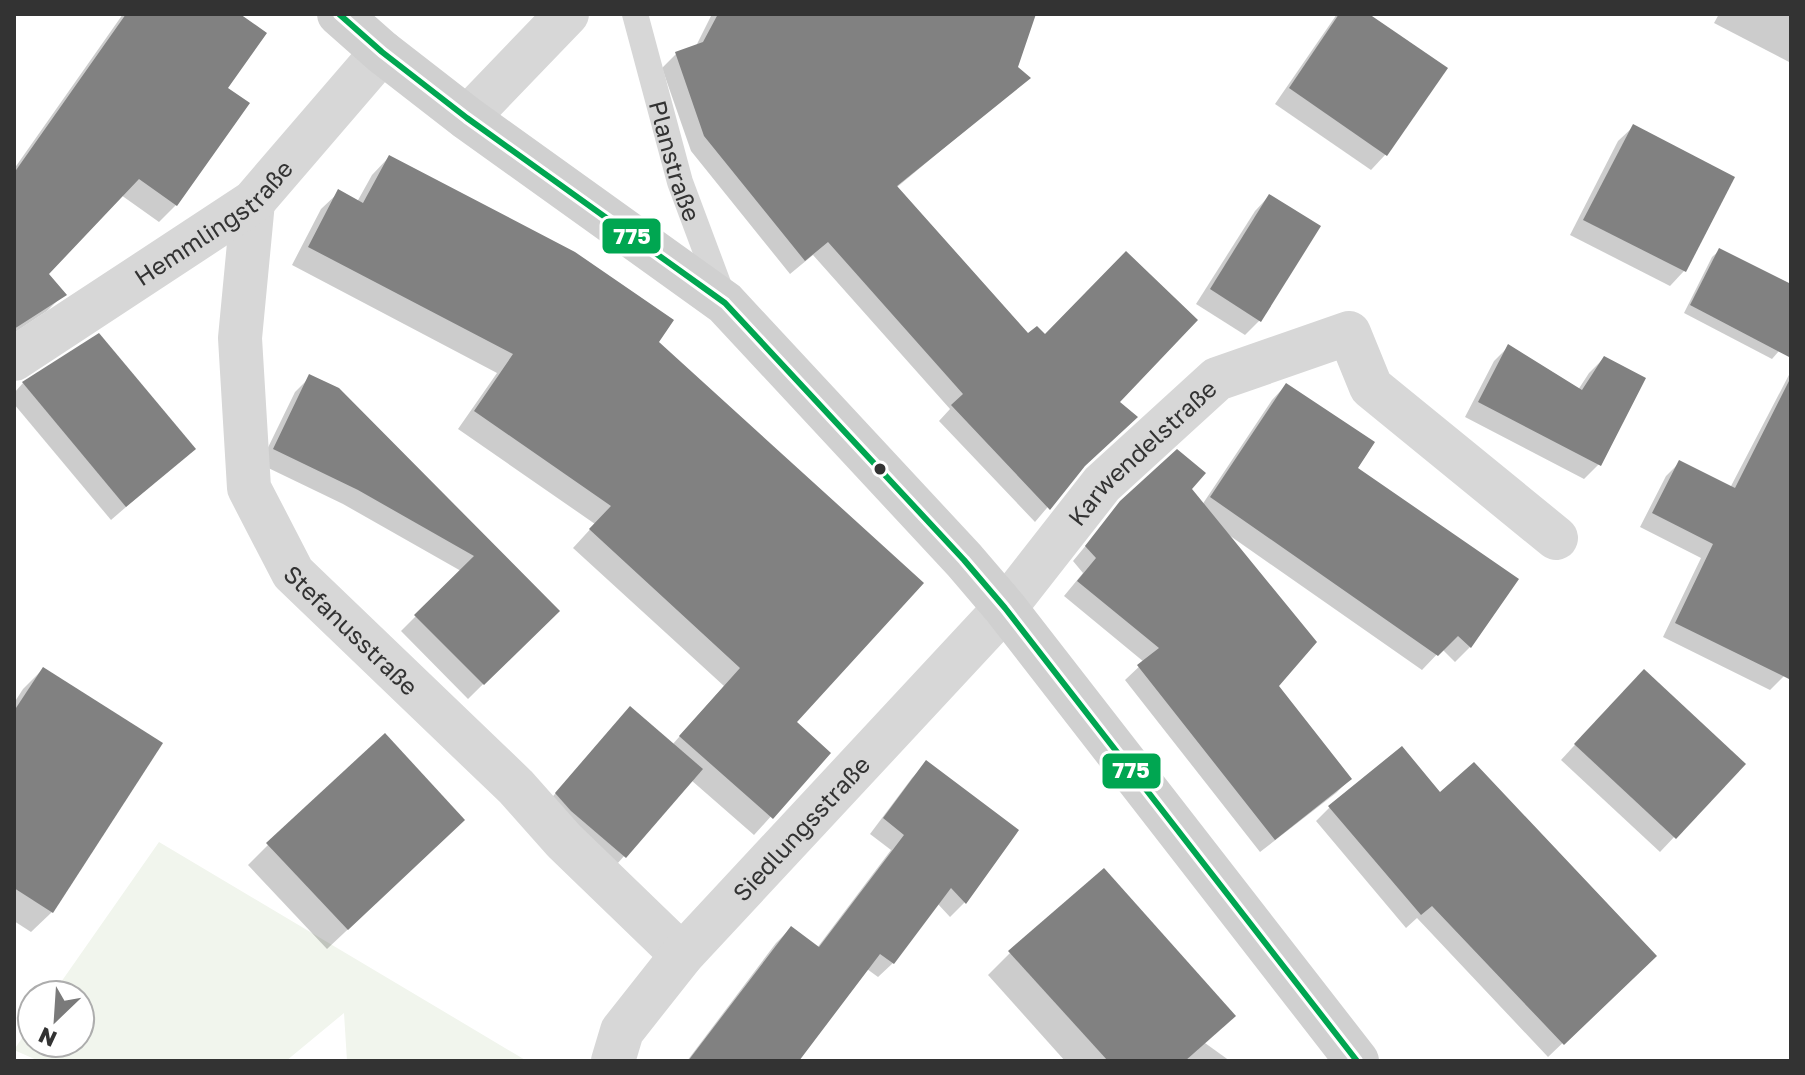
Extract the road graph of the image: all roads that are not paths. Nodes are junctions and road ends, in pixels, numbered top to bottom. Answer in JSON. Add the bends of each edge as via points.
{"nodes":[{"id":1,"x":339,"y":14,"type":"edge"},
{"id":2,"x":567,"y":14,"type":"edge"},
{"id":3,"x":635,"y":14,"type":"edge"},
{"id":4,"x":382,"y":52,"type":"junction"},
{"id":5,"x":467,"y":118,"type":"junction"},
{"id":6,"x":253,"y":202,"type":"junction"},
{"id":7,"x":725,"y":303,"type":"junction"},
{"id":8,"x":14,"y":359,"type":"edge"},
{"id":9,"x":1556,"y":538,"type":"dead end"},
{"id":10,"x":1005,"y":608,"type":"junction"},
{"id":11,"x":682,"y":955,"type":"junction"},
{"id":12,"x":613,"y":1061,"type":"edge"},
{"id":13,"x":1357,"y":1061,"type":"edge"}],
"edges":[{"from":1,"to":4,"type":"main road"},
{"from":2,"to":5,"type":"street"},
{"from":3,"to":7,"type":"lane","name":"Planstraße","via":[[680,182]]},
{"from":4,"to":5,"type":"main road"},
{"from":4,"to":6,"type":"street","name":"Hemmlingstraße"},
{"from":5,"to":7,"type":"main road"},
{"from":6,"to":8,"type":"street","name":"Hemmlingstraße"},
{"from":6,"to":11,"type":"street","name":"Stefanusstraße","via":[[240,338],[249,488],[293,573]]},
{"from":7,"to":10,"type":"main road"},
{"from":9,"to":10,"type":"street","name":"Karwendelstraße","via":[[1371,387],[1349,333],[1217,379],[1102,484]]},
{"from":10,"to":11,"type":"street","name":"Siedlungsstraße"},
{"from":10,"to":13,"type":"main road"},
{"from":11,"to":12,"type":"street","name":"Siedlungsstraße","via":[[622,1031]]}]}
